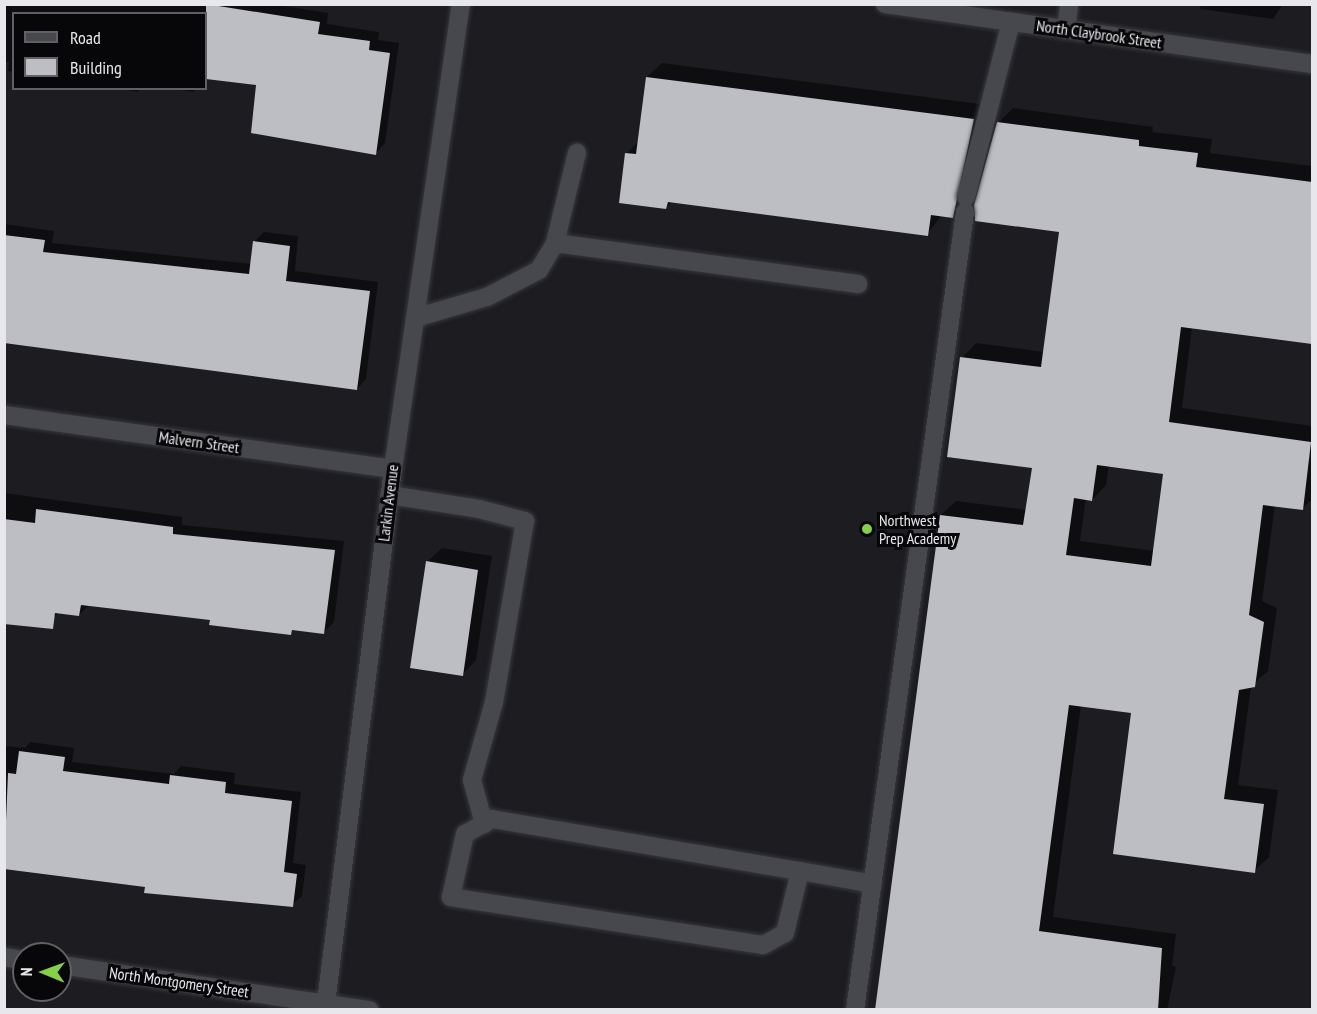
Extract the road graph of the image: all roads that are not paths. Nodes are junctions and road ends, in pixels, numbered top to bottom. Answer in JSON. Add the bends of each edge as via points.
{"nodes":[{"id":1,"x":461,"y":4,"type":"edge"},
{"id":2,"x":885,"y":4,"type":"edge"},
{"id":3,"x":1069,"y":4,"type":"edge"},
{"id":4,"x":1011,"y":22,"type":"junction"},
{"id":5,"x":1066,"y":30,"type":"junction"},
{"id":6,"x":1312,"y":64,"type":"edge"},
{"id":7,"x":577,"y":153,"type":"dead end"},
{"id":8,"x":555,"y":243,"type":"junction"},
{"id":9,"x":858,"y":284,"type":"dead end"},
{"id":10,"x":415,"y":318,"type":"junction"},
{"id":11,"x":4,"y":415,"type":"edge"},
{"id":12,"x":393,"y":469,"type":"junction"},
{"id":13,"x":389,"y":495,"type":"junction"},
{"id":14,"x":484,"y":824,"type":"junction"},
{"id":15,"x":800,"y":872,"type":"junction"},
{"id":16,"x":873,"y":884,"type":"junction"},
{"id":17,"x":72,"y":967,"type":"edge"},
{"id":18,"x":326,"y":1003,"type":"junction"},
{"id":19,"x":370,"y":1010,"type":"edge"},
{"id":20,"x":855,"y":1010,"type":"edge"}],
"edges":[{"from":1,"to":10,"type":"street","name":"Larkin Avenue"},
{"from":2,"to":4,"type":"street","name":"North Claybrook Street"},
{"from":3,"to":5,"type":"street"},
{"from":4,"to":5,"type":"street","name":"North Claybrook Street"},
{"from":4,"to":16,"type":"street","via":[[966,205]]},
{"from":5,"to":6,"type":"street","name":"North Claybrook Street"},
{"from":7,"to":8,"type":"street"},
{"from":8,"to":9,"type":"street"},
{"from":8,"to":10,"type":"street","via":[[539,270],[487,297]]},
{"from":10,"to":12,"type":"street","name":"Larkin Avenue"},
{"from":11,"to":12,"type":"street","name":"Malvern Street"},
{"from":12,"to":13,"type":"street","name":"Larkin Avenue"},
{"from":13,"to":14,"type":"street","via":[[479,508],[525,521],[494,702],[472,780]]},
{"from":13,"to":18,"type":"street","name":"Larkin Avenue"},
{"from":14,"to":15,"type":"street","via":[[492,819]]},
{"from":14,"to":15,"type":"street","via":[[465,834],[451,897],[764,945],[785,933]]},
{"from":15,"to":16,"type":"street"},
{"from":16,"to":20,"type":"street"},
{"from":17,"to":18,"type":"street","name":"North Montgomery Street"},
{"from":18,"to":19,"type":"street","name":"North Montgomery Street"}]}
